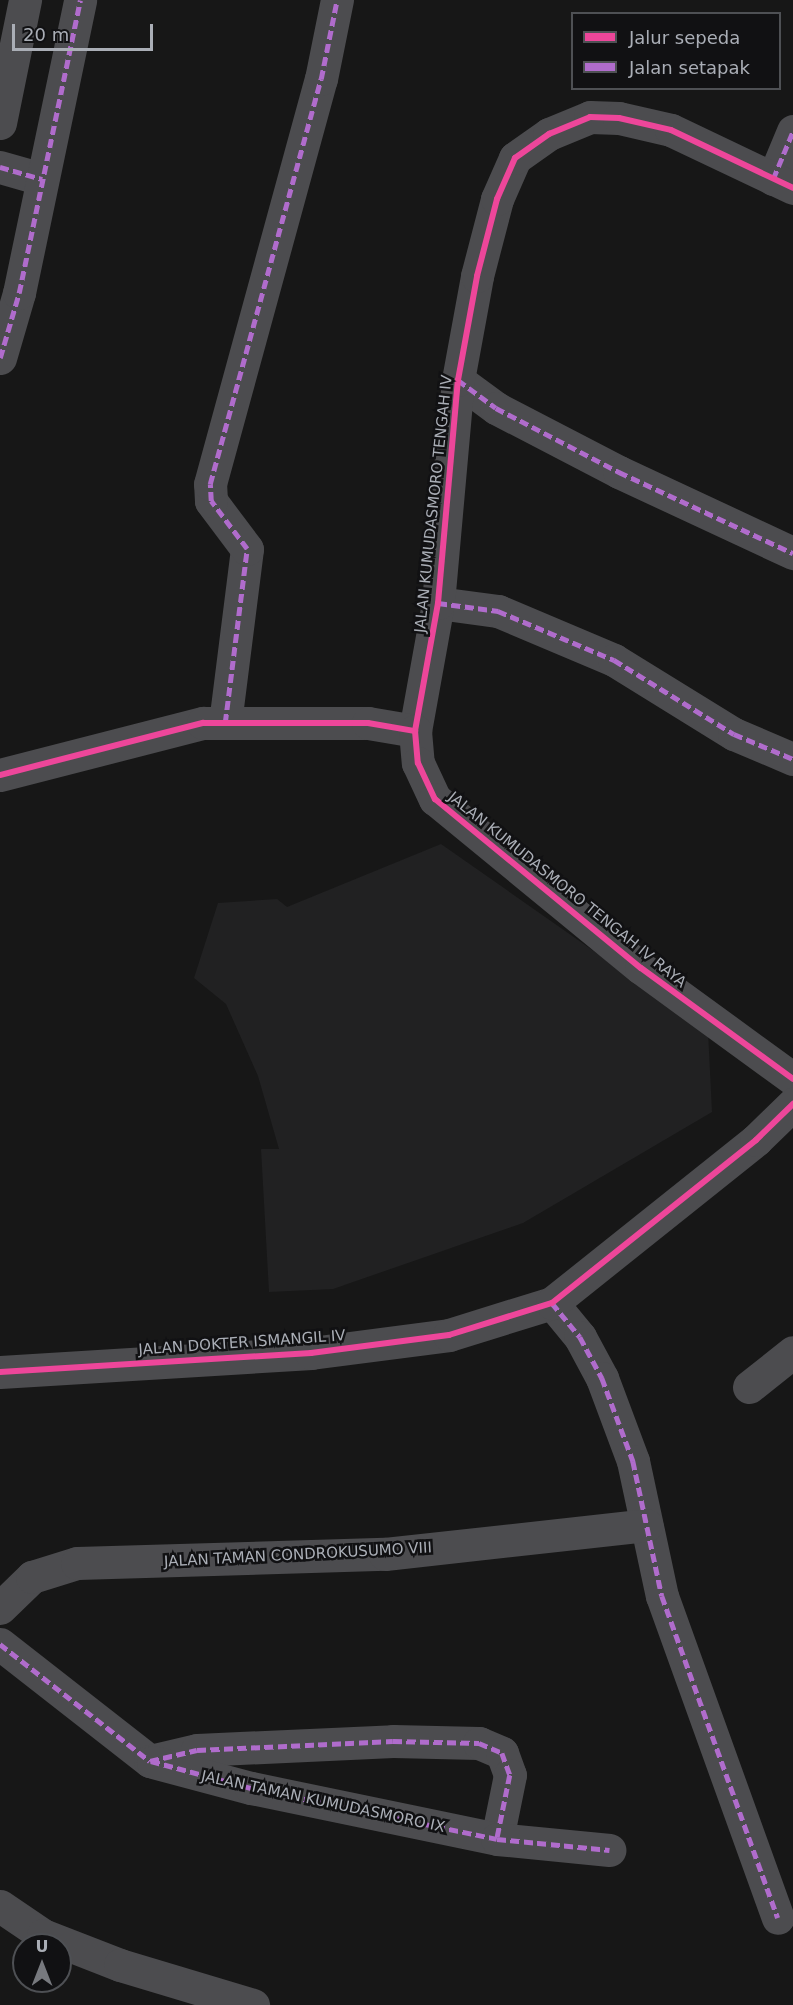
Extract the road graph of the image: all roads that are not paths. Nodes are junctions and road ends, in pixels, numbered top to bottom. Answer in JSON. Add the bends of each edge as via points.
{"nodes":[{"id":1,"x":26,"y":0,"type":"edge"},
{"id":2,"x":80,"y":0,"type":"edge"},
{"id":3,"x":337,"y":0,"type":"edge"},
{"id":4,"x":0,"y":123,"type":"edge"},
{"id":5,"x":793,"y":131,"type":"edge"},
{"id":6,"x":0,"y":167,"type":"edge"},
{"id":7,"x":42,"y":179,"type":"junction"},
{"id":8,"x":783,"y":184,"type":"edge"},
{"id":9,"x":0,"y":358,"type":"edge"},
{"id":10,"x":458,"y":380,"type":"junction"},
{"id":11,"x":793,"y":554,"type":"edge"},
{"id":12,"x":438,"y":603,"type":"junction"},
{"id":13,"x":225,"y":723,"type":"junction"},
{"id":14,"x":415,"y":730,"type":"junction"},
{"id":15,"x":793,"y":759,"type":"edge"},
{"id":16,"x":0,"y":775,"type":"edge"},
{"id":17,"x":793,"y":1078,"type":"edge"},
{"id":18,"x":793,"y":1104,"type":"edge"},
{"id":19,"x":552,"y":1303,"type":"junction"},
{"id":20,"x":793,"y":1352,"type":"edge"},
{"id":21,"x":0,"y":1372,"type":"edge"},
{"id":22,"x":749,"y":1387,"type":"dead end"},
{"id":23,"x":646,"y":1525,"type":"junction"},
{"id":24,"x":0,"y":1608,"type":"edge"},
{"id":25,"x":0,"y":1644,"type":"edge"},
{"id":26,"x":150,"y":1761,"type":"junction"},
{"id":27,"x":497,"y":1839,"type":"junction"},
{"id":28,"x":609,"y":1850,"type":"dead end"},
{"id":29,"x":0,"y":1906,"type":"edge"},
{"id":30,"x":778,"y":1918,"type":"dead end"},
{"id":31,"x":253,"y":2005,"type":"edge"}],
"edges":[{"from":1,"to":4,"type":"street"},
{"from":2,"to":7,"type":"street"},
{"from":3,"to":13,"type":"street","via":[[321,80],[210,484],[211,501],[247,549]]},
{"from":5,"to":8,"type":"street"},
{"from":6,"to":7,"type":"street"},
{"from":7,"to":9,"type":"street"},
{"from":8,"to":10,"type":"street","name":"JALAN KUMUDASMORO TENGAH IV","via":[[671,130],[619,118],[590,117],[549,134],[515,158],[497,199]]},
{"from":10,"to":11,"type":"street","via":[[496,408],[619,472]]},
{"from":10,"to":12,"type":"street","name":"JALAN KUMUDASMORO TENGAH IV"},
{"from":12,"to":14,"type":"street","name":"JALAN KUMUDASMORO TENGAH IV"},
{"from":12,"to":15,"type":"street","via":[[498,611],[614,660],[734,734]]},
{"from":13,"to":14,"type":"street","via":[[368,723]]},
{"from":13,"to":16,"type":"street","via":[[203,723]]},
{"from":14,"to":17,"type":"street","name":"JALAN KUMUDASMORO TENGAH IV RAYA","via":[[418,762],[435,799],[641,968]]},
{"from":18,"to":19,"type":"street","via":[[756,1140]]},
{"from":19,"to":21,"type":"street","name":"JALAN DOKTER ISMANGIL IV","via":[[448,1335],[311,1353]]},
{"from":19,"to":23,"type":"street","via":[[580,1337],[602,1378],[633,1461]]},
{"from":20,"to":22,"type":"street"},
{"from":23,"to":24,"type":"street","name":"JALAN TAMAN CONDROKUSUMO VIII","via":[[385,1554],[76,1563],[32,1578]]},
{"from":23,"to":30,"type":"street","via":[[662,1596]]},
{"from":25,"to":26,"type":"street","name":"JALAN TAMAN KUMUDASMORO IX"},
{"from":26,"to":27,"type":"street","name":"JALAN TAMAN KUMUDASMORO IX","via":[[251,1788]]},
{"from":26,"to":27,"type":"street","name":"JALAN TAMAN KUMUDASMORO IX","via":[[197,1750],[311,1744],[479,1743],[502,1753],[510,1775]]},
{"from":27,"to":28,"type":"street","name":"JALAN TAMAN KUMUDASMORO IX"},
{"from":29,"to":31,"type":"street","via":[[43,1935],[120,1965]]}]}
